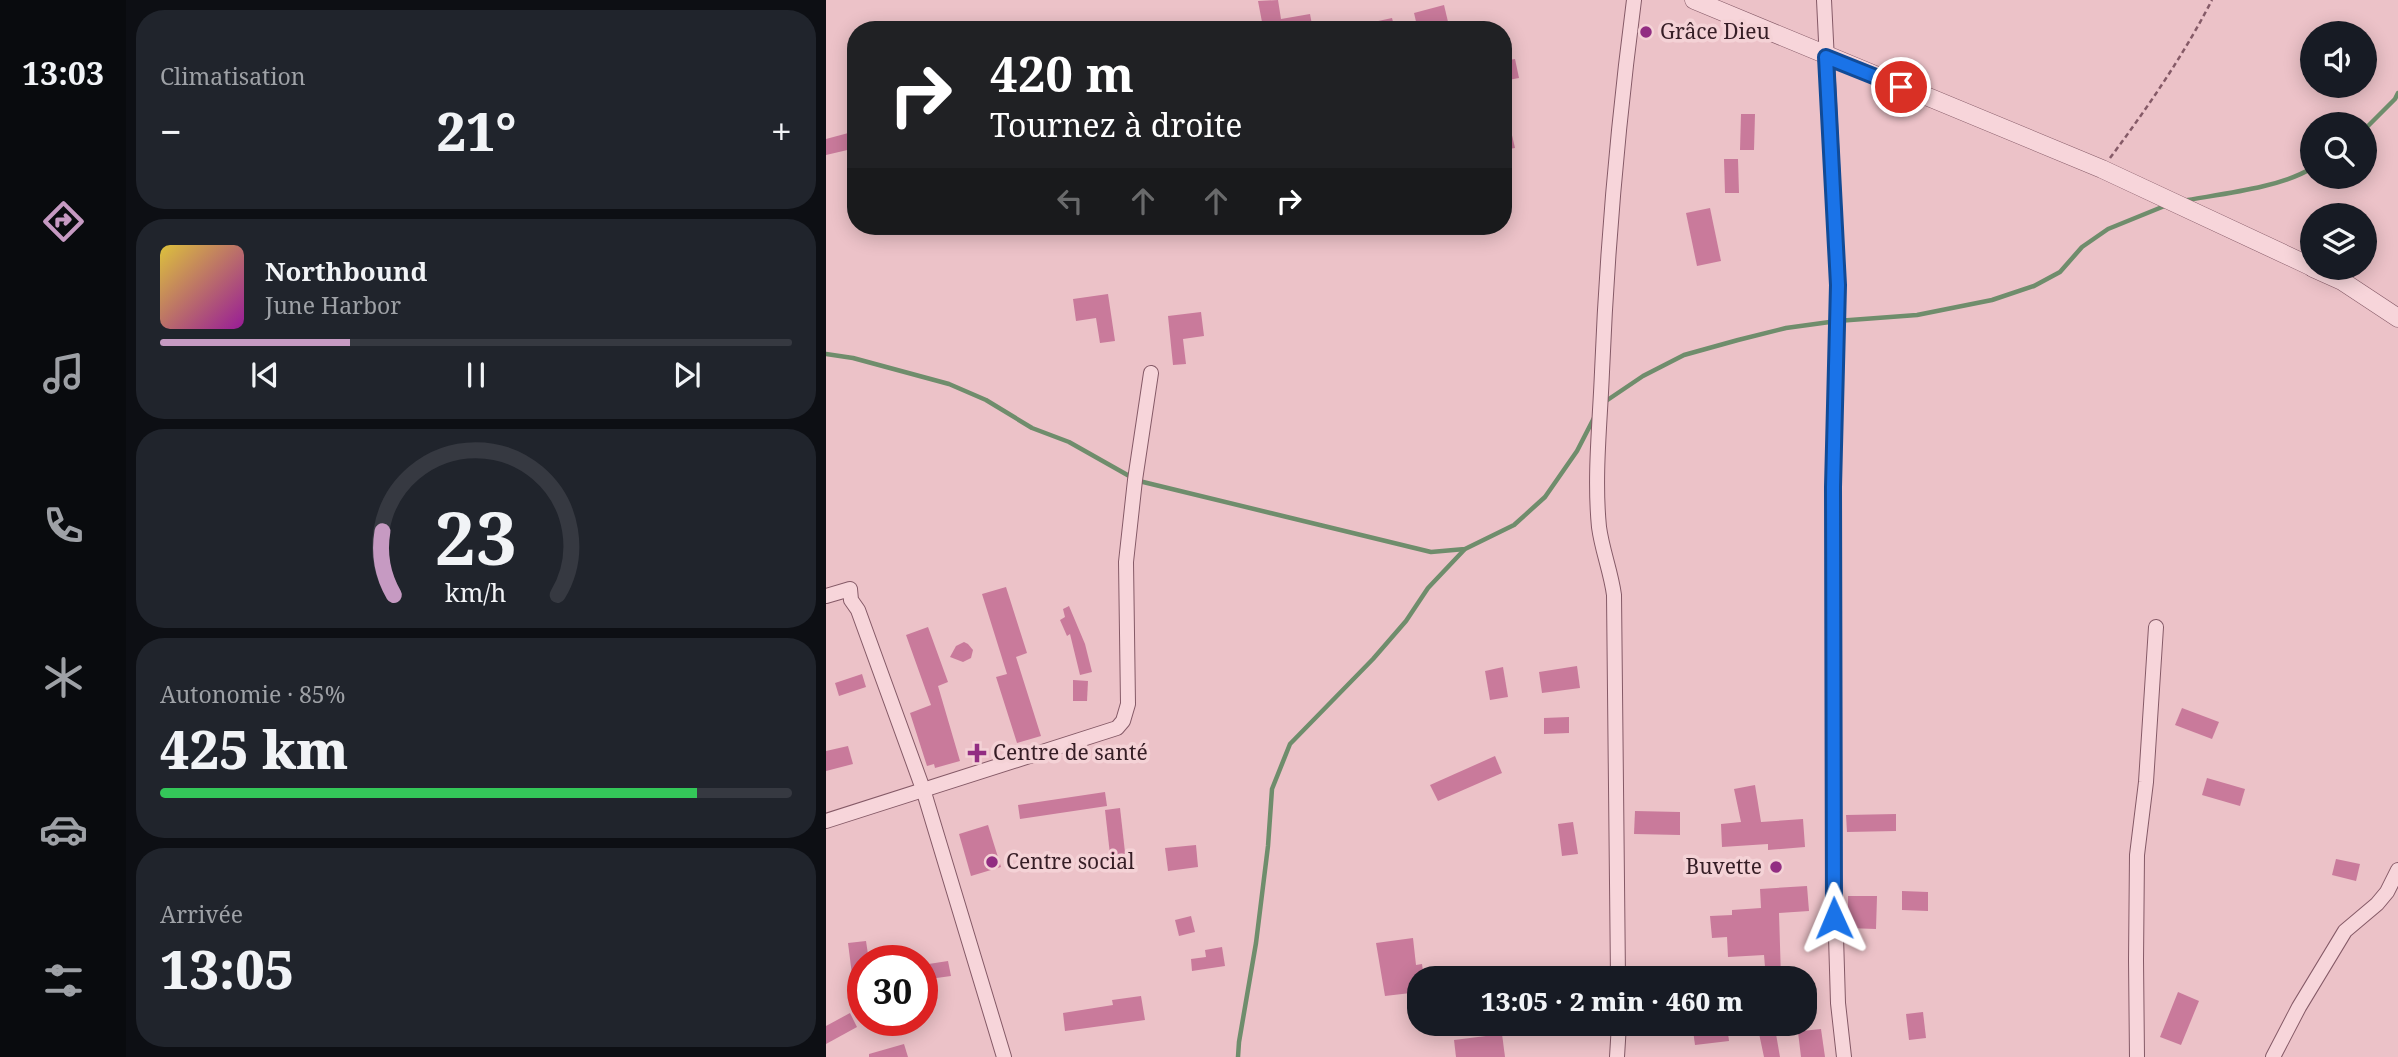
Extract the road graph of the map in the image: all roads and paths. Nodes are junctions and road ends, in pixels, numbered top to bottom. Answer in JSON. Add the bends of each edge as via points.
{"nodes":[{"id":1,"x":1634,"y":0,"type":"edge"},
{"id":2,"x":1694,"y":0,"type":"edge"},
{"id":3,"x":1824,"y":0,"type":"edge"},
{"id":4,"x":2212,"y":0,"type":"edge"},
{"id":5,"x":1826,"y":57,"type":"junction"},
{"id":6,"x":2102,"y":169,"type":"junction"},
{"id":7,"x":2300,"y":261,"type":"edge"},
{"id":8,"x":2340,"y":280,"type":"edge"},
{"id":9,"x":2398,"y":318,"type":"edge"},
{"id":10,"x":1151,"y":373,"type":"dead end"},
{"id":11,"x":826,"y":596,"type":"edge"},
{"id":12,"x":2156,"y":627,"type":"dead end"},
{"id":13,"x":923,"y":789,"type":"junction"},
{"id":14,"x":826,"y":821,"type":"edge"},
{"id":15,"x":2398,"y":870,"type":"edge"},
{"id":16,"x":1618,"y":966,"type":"edge"},
{"id":17,"x":1618,"y":1036,"type":"edge"},
{"id":18,"x":1004,"y":1057,"type":"edge"},
{"id":19,"x":1617,"y":1057,"type":"edge"},
{"id":20,"x":1844,"y":1057,"type":"edge"},
{"id":21,"x":2137,"y":1057,"type":"edge"},
{"id":22,"x":2273,"y":1057,"type":"edge"}],
"edges":[{"from":1,"to":16,"type":"street","via":[[1615,188],[1597,471],[1600,528],[1614,595]]},
{"from":2,"to":5,"type":"street"},
{"from":3,"to":5,"type":"street"},
{"from":4,"to":6,"type":"path","via":[[2157,96]]},
{"from":5,"to":6,"type":"street"},
{"from":5,"to":20,"type":"street","via":[[1838,285],[1833,487],[1834,870]]},
{"from":6,"to":7,"type":"street"},
{"from":8,"to":9,"type":"street"},
{"from":10,"to":13,"type":"street","via":[[1126,562],[1128,704],[1123,721],[1117,728]]},
{"from":11,"to":13,"type":"street","via":[[850,589]]},
{"from":12,"to":21,"type":"street","via":[[2137,855]]},
{"from":13,"to":14,"type":"street"},
{"from":13,"to":18,"type":"street"},
{"from":15,"to":22,"type":"street","via":[[2382,898],[2344,931]]},
{"from":17,"to":19,"type":"street"}]}
